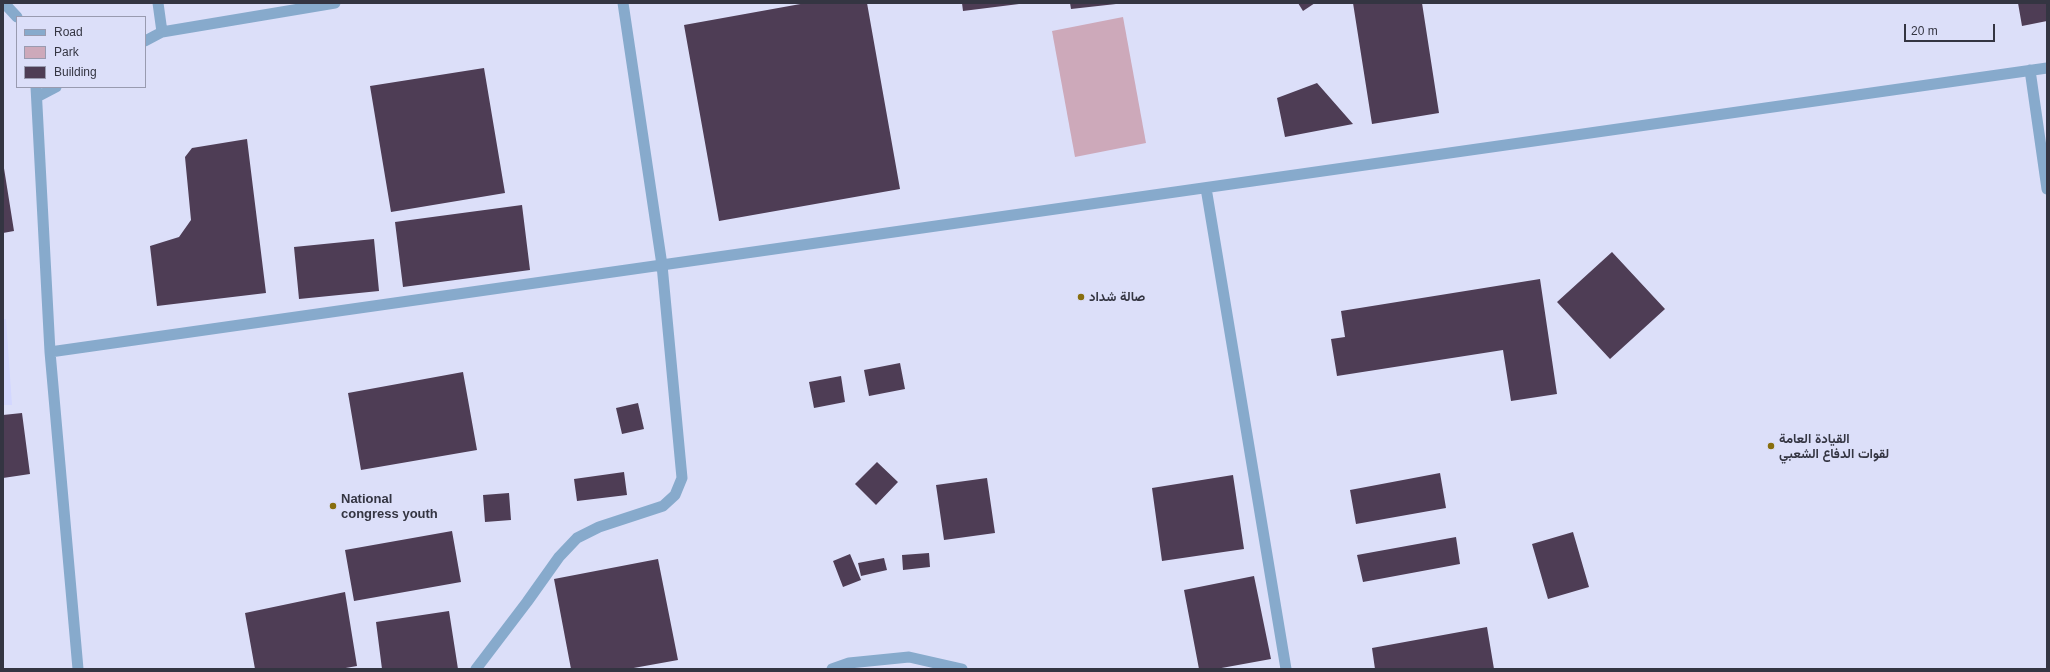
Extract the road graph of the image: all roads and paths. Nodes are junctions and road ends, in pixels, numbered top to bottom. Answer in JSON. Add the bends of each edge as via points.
{"nodes":[{"id":1,"x":4,"y":3,"type":"edge"},
{"id":2,"x":158,"y":3,"type":"edge"},
{"id":3,"x":335,"y":3,"type":"edge"},
{"id":4,"x":623,"y":3,"type":"edge"},
{"id":5,"x":16,"y":16,"type":"edge"},
{"id":6,"x":162,"y":32,"type":"junction"},
{"id":7,"x":146,"y":40,"type":"edge"},
{"id":8,"x":2047,"y":68,"type":"edge"},
{"id":9,"x":2030,"y":70,"type":"junction"},
{"id":10,"x":52,"y":88,"type":"edge"},
{"id":11,"x":36,"y":92,"type":"edge"},
{"id":12,"x":1206,"y":188,"type":"junction"},
{"id":13,"x":2047,"y":189,"type":"edge"},
{"id":14,"x":662,"y":265,"type":"junction"},
{"id":15,"x":50,"y":352,"type":"junction"},
{"id":16,"x":78,"y":669,"type":"edge"},
{"id":17,"x":476,"y":669,"type":"edge"},
{"id":18,"x":832,"y":669,"type":"edge"},
{"id":19,"x":962,"y":669,"type":"edge"},
{"id":20,"x":1286,"y":669,"type":"edge"}],
"edges":[{"from":1,"to":5,"type":"street"},
{"from":2,"to":6,"type":"street"},
{"from":3,"to":6,"type":"street"},
{"from":4,"to":14,"type":"street"},
{"from":6,"to":7,"type":"street"},
{"from":8,"to":9,"type":"street"},
{"from":9,"to":12,"type":"street"},
{"from":9,"to":13,"type":"street"},
{"from":10,"to":11,"type":"street"},
{"from":11,"to":15,"type":"street"},
{"from":12,"to":14,"type":"street"},
{"from":12,"to":20,"type":"street"},
{"from":14,"to":15,"type":"street"},
{"from":14,"to":17,"type":"street","via":[[681,454],[682,478],[675,494],[663,506],[599,527],[577,538],[558,557]]},
{"from":15,"to":16,"type":"street"},
{"from":18,"to":19,"type":"street","via":[[849,663],[909,657]]}]}
